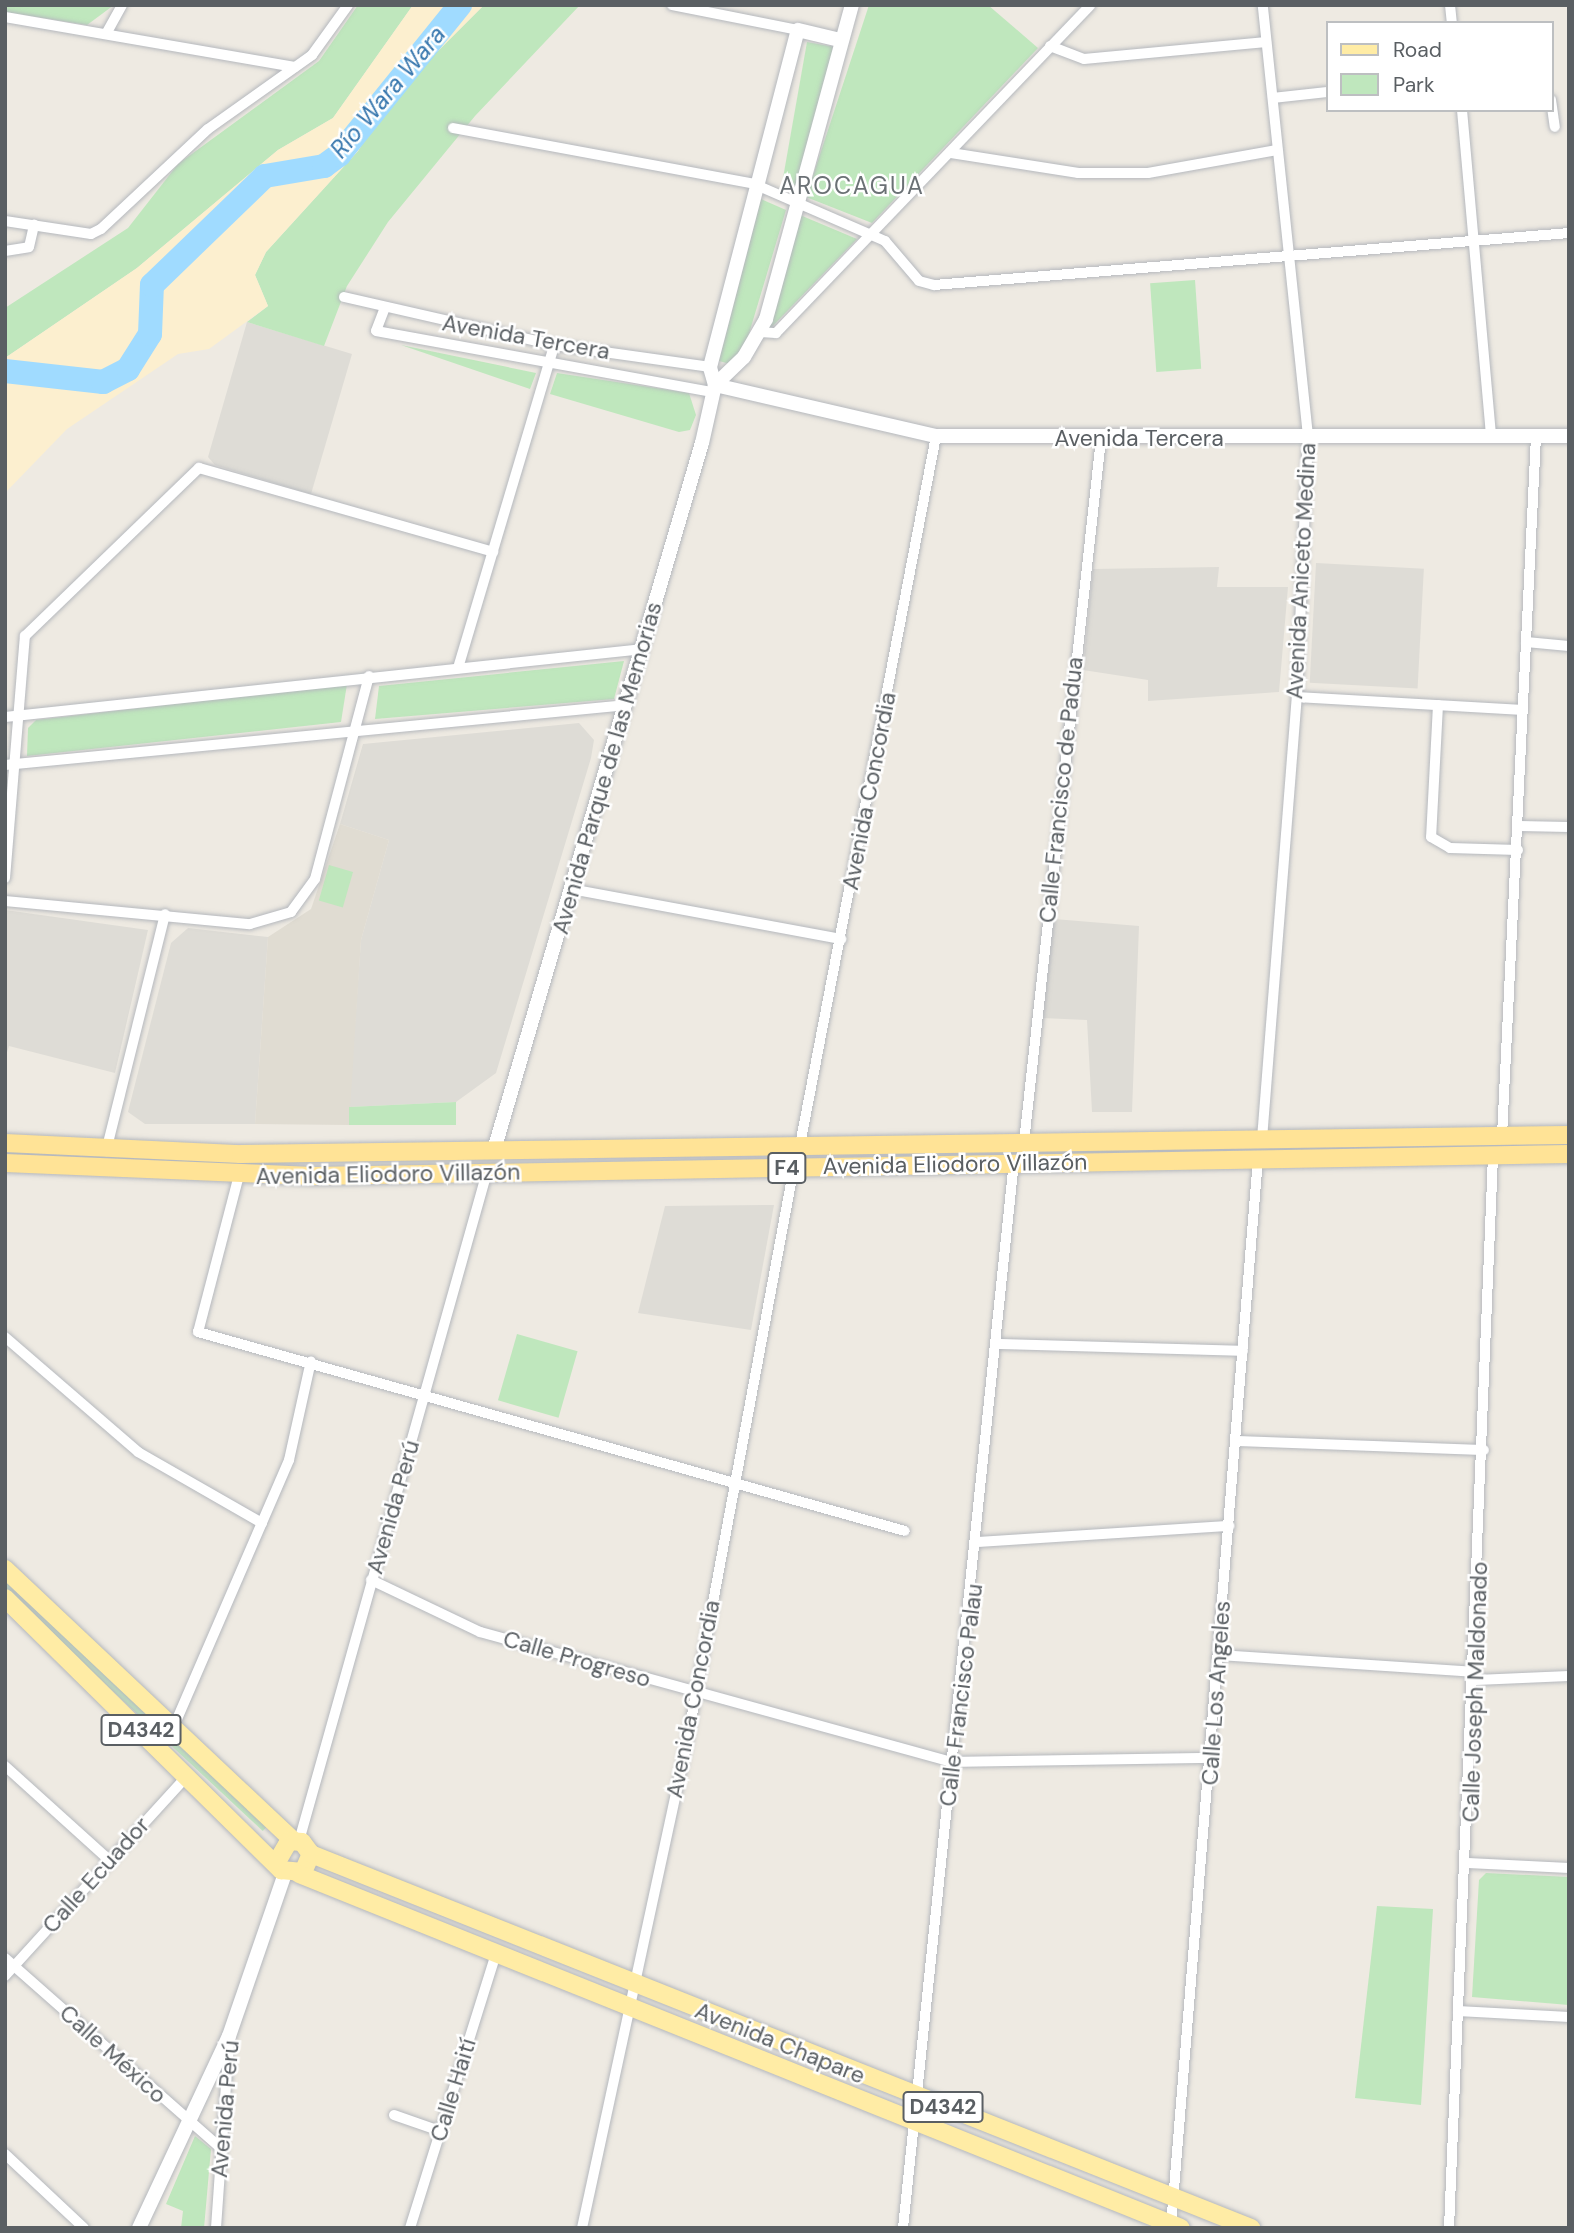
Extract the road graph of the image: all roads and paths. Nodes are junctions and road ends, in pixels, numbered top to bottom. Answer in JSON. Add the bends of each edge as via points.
{"nodes":[{"id":1,"x":122,"y":5,"type":"edge"},
{"id":2,"x":348,"y":5,"type":"edge"},
{"id":3,"x":672,"y":5,"type":"edge"},
{"id":4,"x":852,"y":5,"type":"edge"},
{"id":5,"x":1090,"y":5,"type":"edge"},
{"id":6,"x":1263,"y":5,"type":"edge"},
{"id":7,"x":5,"y":17,"type":"edge"},
{"id":8,"x":798,"y":30,"type":"junction"},
{"id":9,"x":106,"y":34,"type":"junction"},
{"id":10,"x":839,"y":40,"type":"junction"},
{"id":11,"x":1266,"y":42,"type":"junction"},
{"id":12,"x":1051,"y":46,"type":"junction"},
{"id":13,"x":295,"y":67,"type":"junction"},
{"id":14,"x":1326,"y":92,"type":"edge"},
{"id":15,"x":1273,"y":97,"type":"junction"},
{"id":16,"x":1462,"y":112,"type":"edge"},
{"id":17,"x":1553,"y":112,"type":"edge"},
{"id":18,"x":1555,"y":127,"type":"dead end"},
{"id":19,"x":453,"y":128,"type":"dead end"},
{"id":20,"x":1277,"y":150,"type":"junction"},
{"id":21,"x":951,"y":153,"type":"junction"},
{"id":22,"x":754,"y":184,"type":"junction"},
{"id":23,"x":796,"y":203,"type":"junction"},
{"id":24,"x":5,"y":221,"type":"edge"},
{"id":25,"x":34,"y":225,"type":"junction"},
{"id":26,"x":1569,"y":233,"type":"edge"},
{"id":27,"x":870,"y":234,"type":"junction"},
{"id":28,"x":1472,"y":242,"type":"junction"},
{"id":29,"x":5,"y":251,"type":"edge"},
{"id":30,"x":1287,"y":257,"type":"junction"},
{"id":31,"x":344,"y":297,"type":"dead end"},
{"id":32,"x":384,"y":310,"type":"junction"},
{"id":33,"x":760,"y":332,"type":"junction"},
{"id":34,"x":554,"y":345,"type":"junction"},
{"id":35,"x":547,"y":365,"type":"junction"},
{"id":36,"x":710,"y":367,"type":"junction"},
{"id":37,"x":714,"y":388,"type":"junction"},
{"id":38,"x":1536,"y":435,"type":"junction"},
{"id":39,"x":936,"y":436,"type":"junction"},
{"id":40,"x":1308,"y":436,"type":"junction"},
{"id":41,"x":1491,"y":436,"type":"junction"},
{"id":42,"x":1569,"y":436,"type":"edge"},
{"id":43,"x":1101,"y":439,"type":"junction"},
{"id":44,"x":493,"y":552,"type":"junction"},
{"id":45,"x":1526,"y":642,"type":"junction"},
{"id":46,"x":1569,"y":646,"type":"edge"},
{"id":47,"x":643,"y":649,"type":"junction"},
{"id":48,"x":458,"y":668,"type":"junction"},
{"id":49,"x":369,"y":676,"type":"junction"},
{"id":50,"x":1297,"y":697,"type":"junction"},
{"id":51,"x":627,"y":705,"type":"junction"},
{"id":52,"x":1438,"y":705,"type":"junction"},
{"id":53,"x":1523,"y":710,"type":"junction"},
{"id":54,"x":21,"y":716,"type":"junction"},
{"id":55,"x":5,"y":717,"type":"edge"},
{"id":56,"x":356,"y":730,"type":"junction"},
{"id":57,"x":18,"y":763,"type":"junction"},
{"id":58,"x":5,"y":765,"type":"edge"},
{"id":59,"x":1519,"y":826,"type":"junction"},
{"id":60,"x":1569,"y":827,"type":"edge"},
{"id":61,"x":1518,"y":849,"type":"junction"},
{"id":62,"x":5,"y":878,"type":"edge"},
{"id":63,"x":571,"y":889,"type":"junction"},
{"id":64,"x":5,"y":901,"type":"edge"},
{"id":65,"x":165,"y":914,"type":"junction"},
{"id":66,"x":841,"y":939,"type":"junction"},
{"id":67,"x":1569,"y":1135,"type":"edge"},
{"id":68,"x":1502,"y":1136,"type":"junction"},
{"id":69,"x":1262,"y":1139,"type":"junction"},
{"id":70,"x":1024,"y":1142,"type":"junction"},
{"id":71,"x":5,"y":1143,"type":"edge"},
{"id":72,"x":800,"y":1145,"type":"junction"},
{"id":73,"x":495,"y":1150,"type":"junction"},
{"id":74,"x":106,"y":1151,"type":"junction"},
{"id":75,"x":1569,"y":1154,"type":"edge"},
{"id":76,"x":1493,"y":1155,"type":"junction"},
{"id":77,"x":1258,"y":1158,"type":"junction"},
{"id":78,"x":1014,"y":1162,"type":"junction"},
{"id":79,"x":5,"y":1163,"type":"edge"},
{"id":80,"x":794,"y":1167,"type":"junction"},
{"id":81,"x":487,"y":1172,"type":"junction"},
{"id":82,"x":239,"y":1175,"type":"junction"},
{"id":83,"x":5,"y":1337,"type":"edge"},
{"id":84,"x":997,"y":1344,"type":"junction"},
{"id":85,"x":1243,"y":1351,"type":"junction"},
{"id":86,"x":311,"y":1361,"type":"junction"},
{"id":87,"x":426,"y":1393,"type":"junction"},
{"id":88,"x":1236,"y":1441,"type":"junction"},
{"id":89,"x":1484,"y":1450,"type":"junction"},
{"id":90,"x":731,"y":1484,"type":"junction"},
{"id":91,"x":262,"y":1523,"type":"junction"},
{"id":92,"x":1229,"y":1526,"type":"junction"},
{"id":93,"x":905,"y":1531,"type":"dead end"},
{"id":94,"x":979,"y":1542,"type":"junction"},
{"id":95,"x":5,"y":1569,"type":"edge"},
{"id":96,"x":371,"y":1580,"type":"junction"},
{"id":97,"x":6,"y":1600,"type":"edge"},
{"id":98,"x":1219,"y":1655,"type":"junction"},
{"id":99,"x":1476,"y":1676,"type":"junction"},
{"id":100,"x":1569,"y":1676,"type":"edge"},
{"id":101,"x":697,"y":1692,"type":"junction"},
{"id":102,"x":174,"y":1726,"type":"junction"},
{"id":103,"x":1211,"y":1758,"type":"junction"},
{"id":104,"x":952,"y":1762,"type":"junction"},
{"id":105,"x":5,"y":1766,"type":"edge"},
{"id":106,"x":188,"y":1775,"type":"junction"},
{"id":107,"x":301,"y":1845,"type":"junction"},
{"id":108,"x":110,"y":1861,"type":"junction"},
{"id":109,"x":1468,"y":1863,"type":"junction"},
{"id":110,"x":1569,"y":1868,"type":"edge"},
{"id":111,"x":287,"y":1870,"type":"junction"},
{"id":112,"x":496,"y":1953,"type":"junction"},
{"id":113,"x":5,"y":1958,"type":"edge"},
{"id":114,"x":14,"y":1966,"type":"junction"},
{"id":115,"x":5,"y":1976,"type":"edge"},
{"id":116,"x":635,"y":1985,"type":"junction"},
{"id":117,"x":628,"y":2005,"type":"junction"},
{"id":118,"x":1458,"y":2011,"type":"junction"},
{"id":119,"x":1569,"y":2017,"type":"edge"},
{"id":120,"x":229,"y":2036,"type":"junction"},
{"id":121,"x":921,"y":2098,"type":"junction"},
{"id":122,"x":394,"y":2115,"type":"dead end"},
{"id":123,"x":189,"y":2121,"type":"junction"},
{"id":124,"x":919,"y":2121,"type":"junction"},
{"id":125,"x":440,"y":2131,"type":"junction"},
{"id":126,"x":222,"y":2149,"type":"junction"},
{"id":127,"x":5,"y":2154,"type":"edge"},
{"id":128,"x":1176,"y":2200,"type":"junction"},
{"id":129,"x":1174,"y":2227,"type":"edge"},
{"id":130,"x":84,"y":2228,"type":"edge"},
{"id":131,"x":139,"y":2228,"type":"edge"},
{"id":132,"x":216,"y":2228,"type":"edge"},
{"id":133,"x":410,"y":2228,"type":"edge"},
{"id":134,"x":582,"y":2228,"type":"edge"},
{"id":135,"x":902,"y":2228,"type":"edge"},
{"id":136,"x":1251,"y":2228,"type":"edge"},
{"id":137,"x":1449,"y":2228,"type":"edge"}],
"edges":[{"from":1,"to":9,"type":"street"},
{"from":2,"to":13,"type":"street"},
{"from":3,"to":8,"type":"street"},
{"from":4,"to":10,"type":"street"},
{"from":5,"to":12,"type":"street"},
{"from":6,"to":11,"type":"street","name":"Avenida Aniceto Medina"},
{"from":7,"to":9,"type":"street"},
{"from":8,"to":10,"type":"street"},
{"from":8,"to":22,"type":"street"},
{"from":9,"to":13,"type":"street"},
{"from":10,"to":23,"type":"street"},
{"from":11,"to":12,"type":"street","via":[[1084,59]]},
{"from":11,"to":15,"type":"street","name":"Avenida Aniceto Medina"},
{"from":12,"to":21,"type":"street"},
{"from":13,"to":25,"type":"street","via":[[199,136],[92,234]]},
{"from":14,"to":15,"type":"street"},
{"from":15,"to":20,"type":"street","name":"Avenida Aniceto Medina"},
{"from":16,"to":28,"type":"street"},
{"from":17,"to":18,"type":"street"},
{"from":19,"to":22,"type":"street"},
{"from":20,"to":21,"type":"street","via":[[1148,173],[1078,173]]},
{"from":20,"to":30,"type":"street","name":"Avenida Aniceto Medina"},
{"from":21,"to":27,"type":"street"},
{"from":22,"to":23,"type":"street"},
{"from":22,"to":36,"type":"street"},
{"from":23,"to":27,"type":"street"},
{"from":23,"to":33,"type":"street"},
{"from":24,"to":25,"type":"street"},
{"from":25,"to":29,"type":"street","via":[[29,247]]},
{"from":26,"to":28,"type":"street"},
{"from":27,"to":30,"type":"street","via":[[886,241],[919,281],[934,285]]},
{"from":27,"to":33,"type":"street","via":[[776,332]]},
{"from":28,"to":30,"type":"street"},
{"from":28,"to":41,"type":"street"},
{"from":30,"to":40,"type":"street","name":"Avenida Aniceto Medina"},
{"from":31,"to":32,"type":"street","name":"Avenida Tercera"},
{"from":32,"to":34,"type":"street","name":"Avenida Tercera"},
{"from":32,"to":35,"type":"street","name":"Avenida Tercera","via":[[376,331]]},
{"from":33,"to":37,"type":"street"},
{"from":34,"to":35,"type":"street"},
{"from":34,"to":36,"type":"street","name":"Avenida Tercera"},
{"from":35,"to":37,"type":"street","name":"Avenida Tercera"},
{"from":35,"to":44,"type":"street"},
{"from":36,"to":37,"type":"street"},
{"from":37,"to":39,"type":"street","name":"Avenida Tercera"},
{"from":37,"to":47,"type":"street","name":"Avenida Parque de las Memorias"},
{"from":38,"to":41,"type":"street","name":"Avenida Tercera"},
{"from":38,"to":42,"type":"street","name":"Avenida Tercera"},
{"from":38,"to":45,"type":"street"},
{"from":39,"to":43,"type":"street","name":"Avenida Tercera"},
{"from":39,"to":66,"type":"street","name":"Avenida Concordia"},
{"from":40,"to":41,"type":"street","name":"Avenida Tercera"},
{"from":40,"to":43,"type":"street","name":"Avenida Tercera"},
{"from":40,"to":50,"type":"street","name":"Avenida Aniceto Medina"},
{"from":43,"to":70,"type":"street","name":"Calle Francisco de Padua"},
{"from":44,"to":48,"type":"street"},
{"from":44,"to":54,"type":"street","via":[[199,468],[25,636]]},
{"from":45,"to":46,"type":"street"},
{"from":45,"to":53,"type":"street"},
{"from":47,"to":48,"type":"street"},
{"from":47,"to":51,"type":"street","name":"Avenida Parque de las Memorias"},
{"from":48,"to":49,"type":"street"},
{"from":49,"to":54,"type":"street"},
{"from":49,"to":56,"type":"street"},
{"from":50,"to":52,"type":"street"},
{"from":50,"to":69,"type":"street","name":"Avenida Aniceto Medina"},
{"from":51,"to":56,"type":"street"},
{"from":51,"to":63,"type":"street","name":"Avenida Parque de las Memorias"},
{"from":52,"to":53,"type":"street"},
{"from":52,"to":61,"type":"street","via":[[1432,837],[1450,848]]},
{"from":53,"to":59,"type":"street"},
{"from":54,"to":55,"type":"street"},
{"from":54,"to":57,"type":"street"},
{"from":56,"to":57,"type":"street"},
{"from":56,"to":65,"type":"street","via":[[315,879],[291,912],[250,924]]},
{"from":57,"to":58,"type":"street"},
{"from":57,"to":62,"type":"street"},
{"from":59,"to":60,"type":"street"},
{"from":59,"to":61,"type":"street"},
{"from":61,"to":68,"type":"street"},
{"from":63,"to":66,"type":"street"},
{"from":63,"to":73,"type":"street","name":"Avenida Parque de las Memorias"},
{"from":64,"to":65,"type":"street"},
{"from":65,"to":74,"type":"street"},
{"from":66,"to":72,"type":"street","name":"Avenida Concordia"},
{"from":67,"to":68,"type":"highway","name":"Avenida Eliodoro Villazón","number":"F4"},
{"from":68,"to":69,"type":"highway","name":"Avenida Eliodoro Villazón","number":"F4"},
{"from":69,"to":70,"type":"highway","name":"Avenida Eliodoro Villazón","number":"F4"},
{"from":70,"to":72,"type":"highway","name":"Avenida Eliodoro Villazón","number":"F4"},
{"from":71,"to":74,"type":"highway","name":"Avenida Eliodoro Villazón","number":"F4"},
{"from":72,"to":73,"type":"highway","name":"Avenida Eliodoro Villazón","number":"F4"},
{"from":73,"to":74,"type":"highway","name":"Avenida Eliodoro Villazón","number":"F4"},
{"from":75,"to":76,"type":"highway","name":"Avenida Eliodoro Villazón","number":"F4"},
{"from":76,"to":77,"type":"highway","name":"Avenida Eliodoro Villazón","number":"F4"},
{"from":76,"to":89,"type":"street","name":"Calle Joseph Maldonado"},
{"from":77,"to":78,"type":"highway","name":"Avenida Eliodoro Villazón","number":"F4"},
{"from":77,"to":85,"type":"street","name":"Calle Los Angeles"},
{"from":78,"to":80,"type":"highway","name":"Avenida Eliodoro Villazón","number":"F4"},
{"from":78,"to":84,"type":"street","name":"Calle Francisco Palau"},
{"from":79,"to":82,"type":"highway","name":"Avenida Eliodoro Villazón","number":"F4"},
{"from":80,"to":81,"type":"highway","name":"Avenida Eliodoro Villazón","number":"F4"},
{"from":80,"to":90,"type":"street","name":"Avenida Concordia"},
{"from":81,"to":82,"type":"highway","name":"Avenida Eliodoro Villazón","number":"F4"},
{"from":81,"to":87,"type":"street","name":"Avenida Perú"},
{"from":82,"to":86,"type":"street","via":[[198,1332]]},
{"from":83,"to":91,"type":"street","via":[[138,1452]]},
{"from":84,"to":85,"type":"street"},
{"from":84,"to":94,"type":"street","name":"Calle Francisco Palau"},
{"from":85,"to":88,"type":"street","name":"Calle Los Angeles"},
{"from":86,"to":87,"type":"street"},
{"from":86,"to":91,"type":"street","via":[[305,1409]]},
{"from":87,"to":90,"type":"street"},
{"from":87,"to":96,"type":"street","name":"Avenida Perú"},
{"from":88,"to":89,"type":"street"},
{"from":88,"to":92,"type":"street","name":"Calle Los Angeles"},
{"from":89,"to":99,"type":"street","name":"Calle Joseph Maldonado"},
{"from":90,"to":93,"type":"street"},
{"from":90,"to":101,"type":"street","name":"Avenida Concordia"},
{"from":91,"to":102,"type":"street"},
{"from":92,"to":94,"type":"street"},
{"from":92,"to":98,"type":"street","name":"Calle Los Angeles"},
{"from":94,"to":104,"type":"street","name":"Calle Francisco Palau"},
{"from":95,"to":102,"type":"main road","name":"Avenida Chapare","number":"D4342"},
{"from":96,"to":101,"type":"street","name":"Calle Progreso","via":[[480,1632]]},
{"from":96,"to":107,"type":"street","name":"Avenida Perú"},
{"from":97,"to":106,"type":"main road","name":"Avenida Chapare","number":"D4342"},
{"from":98,"to":99,"type":"street"},
{"from":98,"to":103,"type":"street","name":"Calle Los Angeles"},
{"from":99,"to":100,"type":"street"},
{"from":99,"to":109,"type":"street","name":"Calle Joseph Maldonado"},
{"from":101,"to":104,"type":"street","name":"Calle Progreso"},
{"from":101,"to":116,"type":"street","name":"Avenida Concordia"},
{"from":102,"to":107,"type":"main road","name":"Avenida Chapare","number":"D4342"},
{"from":103,"to":104,"type":"street","name":"Calle Progreso"},
{"from":103,"to":128,"type":"street","name":"Calle Los Angeles"},
{"from":104,"to":121,"type":"street","name":"Calle Francisco Palau"},
{"from":105,"to":108,"type":"street"},
{"from":106,"to":108,"type":"street","name":"Calle Ecuador"},
{"from":106,"to":111,"type":"main road","name":"Avenida Chapare","number":"D4342"},
{"from":107,"to":111,"type":"main road"},
{"from":107,"to":111,"type":"main road","via":[[280,1847]]},
{"from":107,"to":116,"type":"main road","name":"Avenida Chapare","number":"D4342"},
{"from":108,"to":114,"type":"street","name":"Calle Ecuador"},
{"from":109,"to":110,"type":"street"},
{"from":109,"to":118,"type":"street","name":"Calle Joseph Maldonado"},
{"from":111,"to":112,"type":"main road","name":"Avenida Chapare","number":"D4342"},
{"from":111,"to":120,"type":"street","name":"Avenida Perú"},
{"from":112,"to":117,"type":"main road","name":"Avenida Chapare","number":"D4342"},
{"from":112,"to":125,"type":"street","name":"Calle Haití"},
{"from":113,"to":114,"type":"street","name":"Calle México"},
{"from":114,"to":115,"type":"street","name":"Calle Ecuador"},
{"from":114,"to":123,"type":"street","name":"Calle México"},
{"from":116,"to":117,"type":"street","name":"Avenida Concordia"},
{"from":116,"to":121,"type":"main road","name":"Avenida Chapare","number":"D4342"},
{"from":117,"to":124,"type":"main road","name":"Avenida Chapare","number":"D4342"},
{"from":117,"to":134,"type":"street","name":"Avenida Concordia"},
{"from":118,"to":119,"type":"street"},
{"from":118,"to":137,"type":"street","name":"Calle Joseph Maldonado"},
{"from":120,"to":123,"type":"street"},
{"from":120,"to":126,"type":"street","name":"Avenida Perú"},
{"from":121,"to":124,"type":"street","name":"Calle Francisco Palau"},
{"from":121,"to":128,"type":"main road","name":"Avenida Chapare","number":"D4342"},
{"from":122,"to":125,"type":"street"},
{"from":123,"to":126,"type":"street","name":"Calle México"},
{"from":123,"to":131,"type":"street"},
{"from":124,"to":129,"type":"main road","name":"Avenida Chapare","number":"D4342"},
{"from":124,"to":135,"type":"street","name":"Calle Francisco Palau"},
{"from":125,"to":133,"type":"street","name":"Calle Haití"},
{"from":126,"to":132,"type":"street","name":"Avenida Perú"},
{"from":127,"to":130,"type":"street"},
{"from":128,"to":129,"type":"street","name":"Calle Los Angeles"},
{"from":128,"to":136,"type":"main road","name":"Avenida Chapare","number":"D4342"}]}
